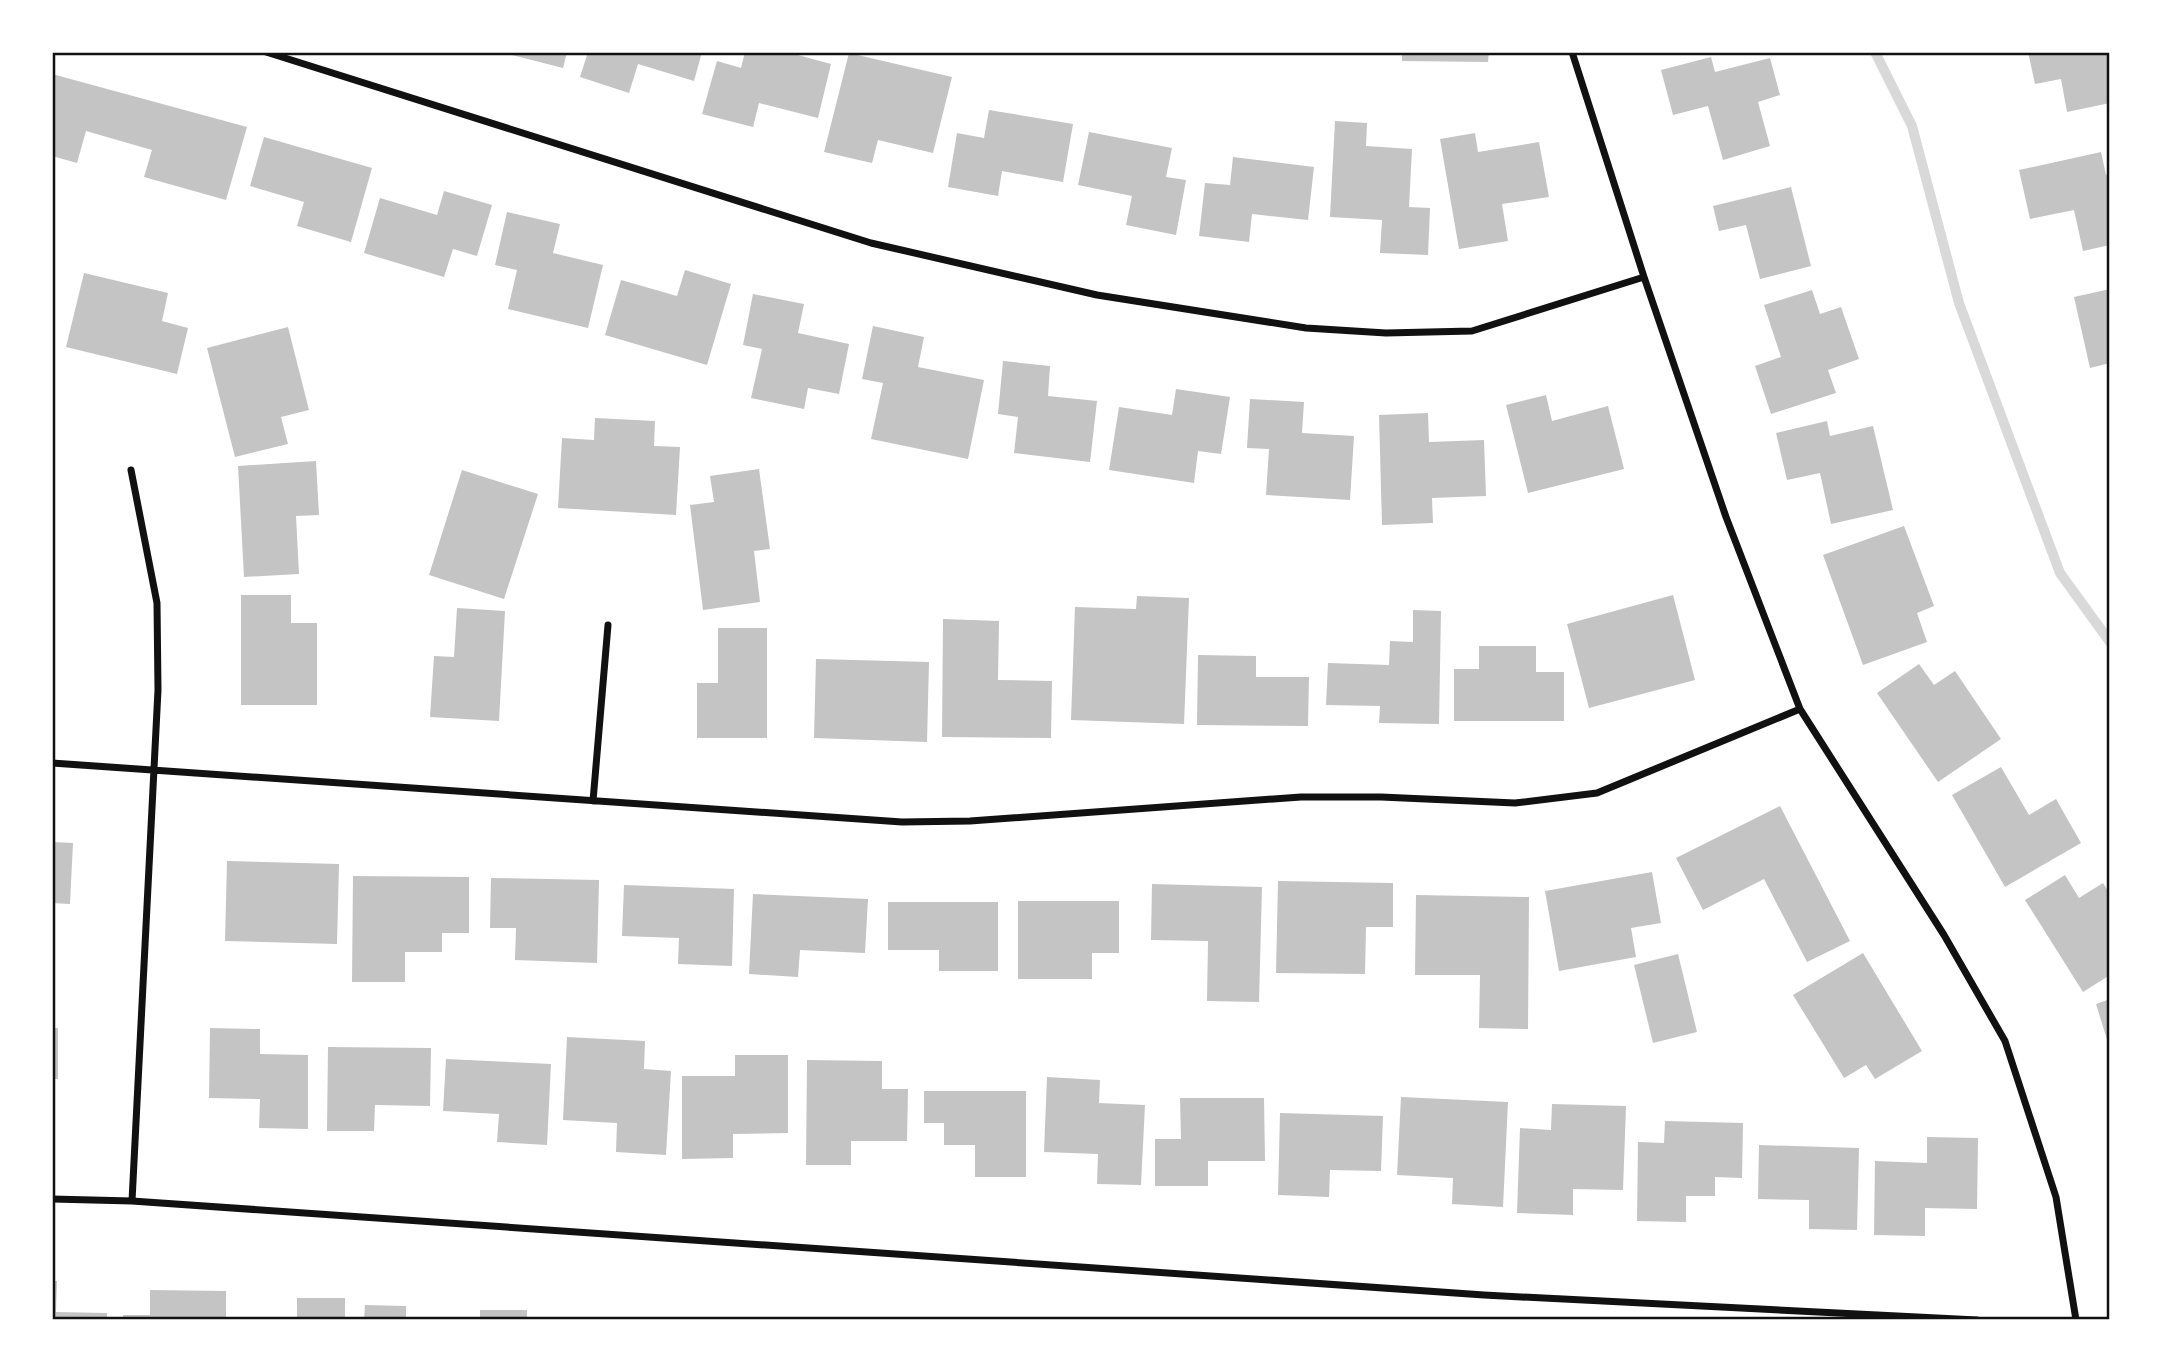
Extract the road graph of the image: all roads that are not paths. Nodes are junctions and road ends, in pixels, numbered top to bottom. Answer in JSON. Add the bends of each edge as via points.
{"nodes":[{"id":1,"x":266,"y":52,"type":"edge"},
{"id":2,"x":1572,"y":52,"type":"edge"},
{"id":3,"x":1644,"y":277,"type":"junction"},
{"id":4,"x":131,"y":470,"type":"dead end"},
{"id":5,"x":608,"y":625,"type":"dead end"},
{"id":6,"x":1800,"y":709,"type":"junction"},
{"id":7,"x":52,"y":763,"type":"edge"},
{"id":8,"x":153,"y":770,"type":"junction"},
{"id":9,"x":593,"y":801,"type":"junction"},
{"id":10,"x":52,"y":1199,"type":"edge"},
{"id":11,"x":132,"y":1201,"type":"junction"},
{"id":12,"x":1977,"y":1320,"type":"edge"},
{"id":13,"x":2076,"y":1320,"type":"edge"}],
"edges":[{"from":1,"to":3,"type":"street","via":[[871,243],[1097,295],[1306,328],[1472,331]]},
{"from":2,"to":3,"type":"street"},
{"from":3,"to":6,"type":"street","via":[[1726,517]]},
{"from":4,"to":8,"type":"street","via":[[157,603]]},
{"from":5,"to":9,"type":"street"},
{"from":6,"to":9,"type":"street","via":[[1597,793],[1515,803],[1301,797],[902,822]]},
{"from":6,"to":13,"type":"street","via":[[1944,935],[2005,1041],[2056,1197]]},
{"from":7,"to":8,"type":"street"},
{"from":8,"to":9,"type":"street"},
{"from":8,"to":11,"type":"street"},
{"from":10,"to":11,"type":"street"},
{"from":11,"to":12,"type":"street","via":[[1484,1295]]}]}
